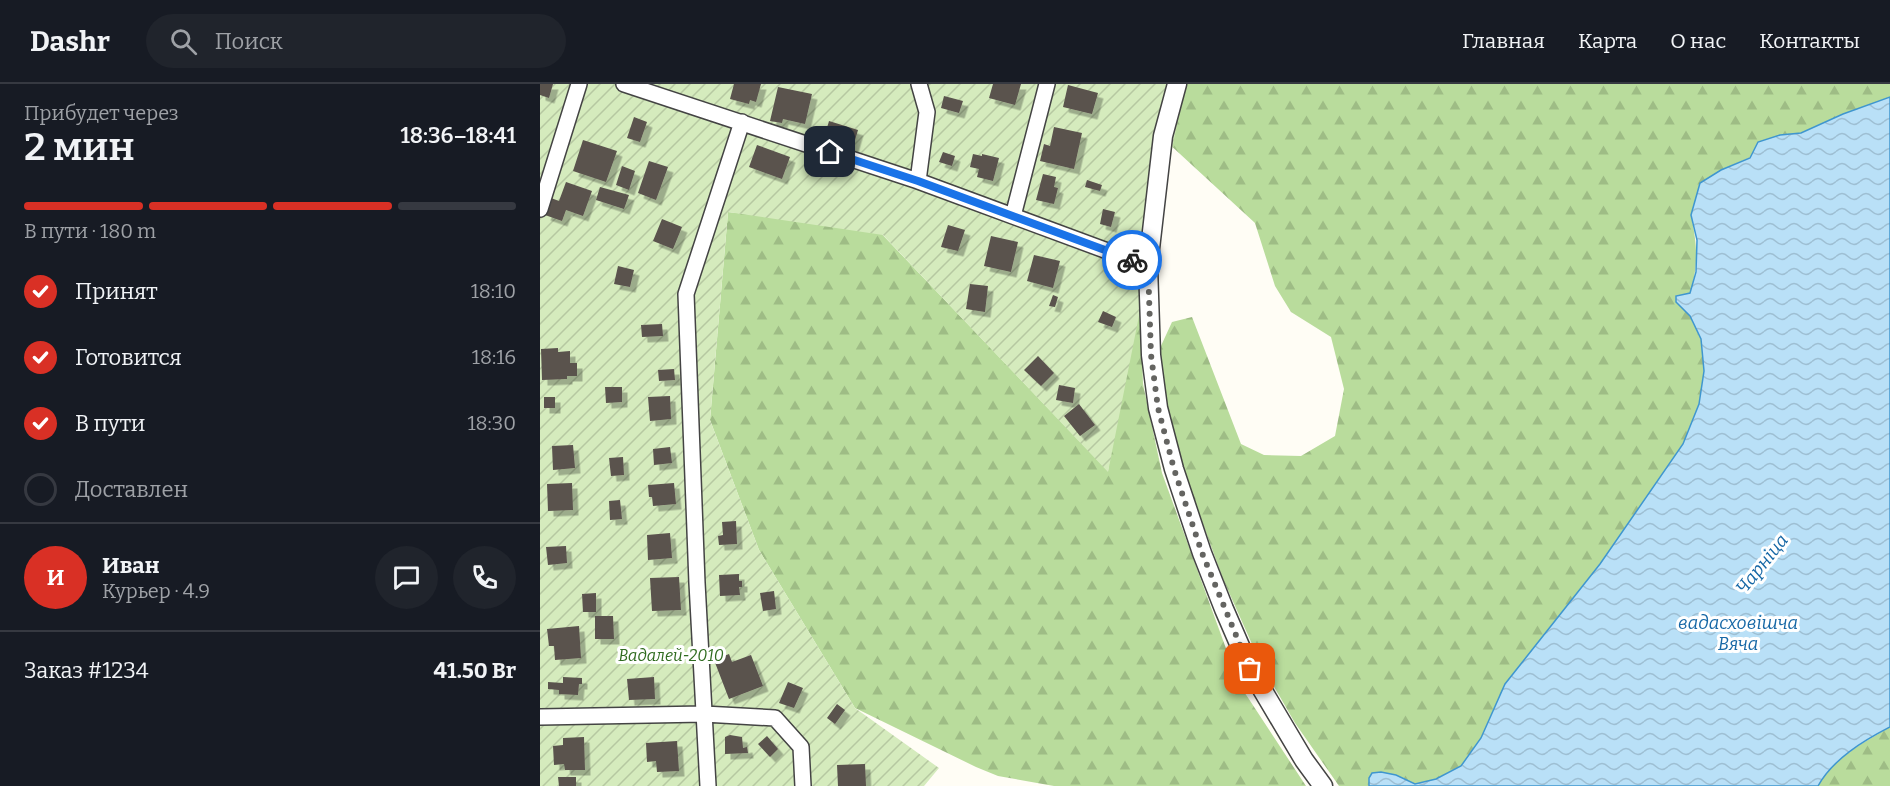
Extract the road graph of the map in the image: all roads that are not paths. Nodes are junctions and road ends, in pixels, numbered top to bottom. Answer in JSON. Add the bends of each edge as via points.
{"nodes":[{"id":1,"x":579,"y":84,"type":"edge"},
{"id":2,"x":624,"y":84,"type":"edge"},
{"id":3,"x":919,"y":84,"type":"edge"},
{"id":4,"x":1047,"y":84,"type":"edge"},
{"id":5,"x":1177,"y":84,"type":"edge"},
{"id":6,"x":742,"y":122,"type":"junction"},
{"id":7,"x":918,"y":181,"type":"junction"},
{"id":8,"x":540,"y":209,"type":"edge"},
{"id":9,"x":1013,"y":216,"type":"junction"},
{"id":10,"x":1148,"y":266,"type":"junction"},
{"id":11,"x":704,"y":714,"type":"junction"},
{"id":12,"x":540,"y":717,"type":"edge"},
{"id":13,"x":708,"y":786,"type":"edge"},
{"id":14,"x":803,"y":786,"type":"edge"},
{"id":15,"x":1323,"y":786,"type":"edge"}],
"edges":[{"from":1,"to":8,"type":"street"},
{"from":2,"to":6,"type":"street"},
{"from":3,"to":7,"type":"street","via":[[927,112]]},
{"from":4,"to":9,"type":"street"},
{"from":5,"to":10,"type":"street","via":[[1162,136]]},
{"from":6,"to":7,"type":"street"},
{"from":6,"to":11,"type":"street","via":[[686,294]]},
{"from":7,"to":9,"type":"street"},
{"from":9,"to":10,"type":"street"},
{"from":10,"to":15,"type":"street","via":[[1151,355],[1158,408],[1202,553],[1250,669]]},
{"from":11,"to":12,"type":"street"},
{"from":11,"to":13,"type":"street"},
{"from":11,"to":14,"type":"street","via":[[775,718],[801,747]]}]}
